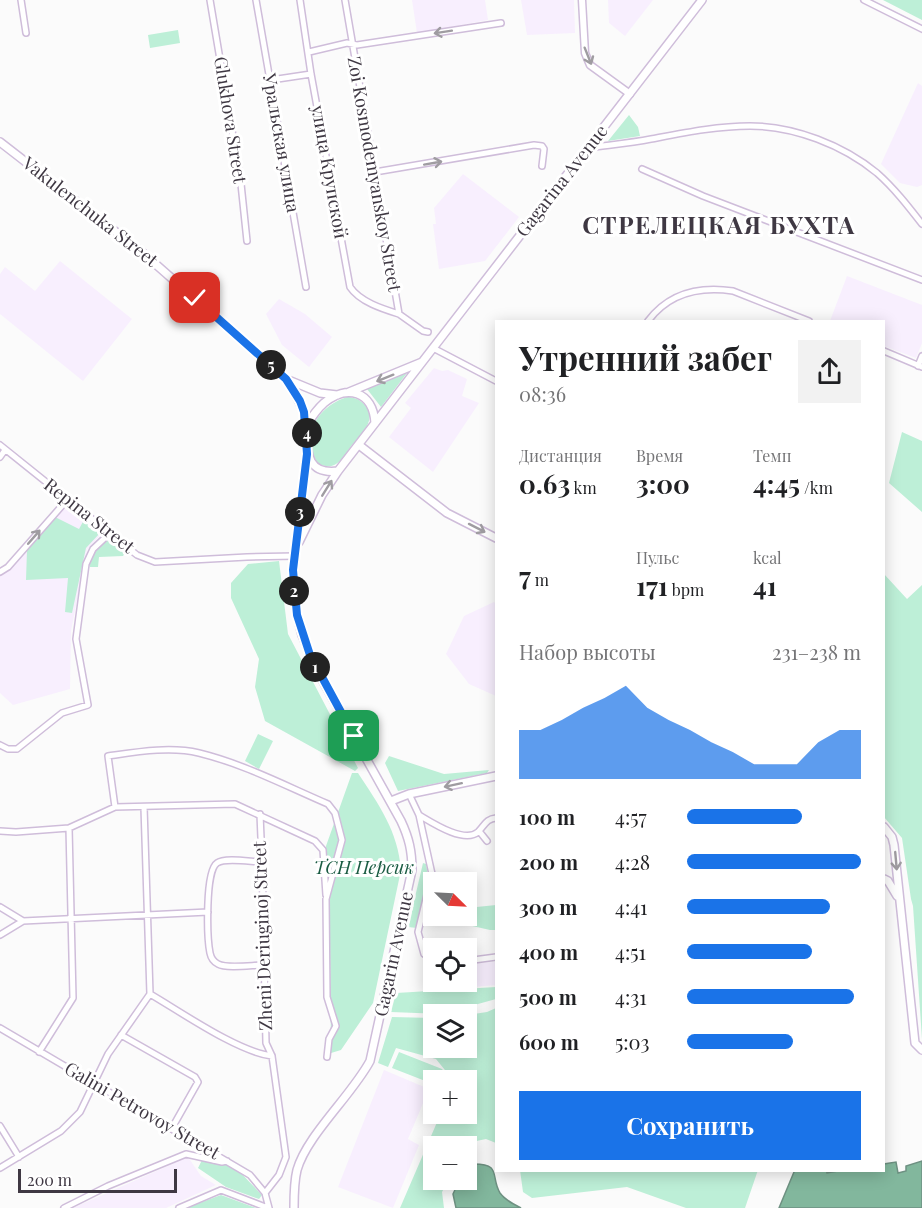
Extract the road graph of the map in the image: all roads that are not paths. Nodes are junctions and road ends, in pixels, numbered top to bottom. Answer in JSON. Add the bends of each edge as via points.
{"nodes":[{"id":1,"x":21,"y":0,"type":"edge"},
{"id":2,"x":210,"y":0,"type":"edge"},
{"id":3,"x":256,"y":0,"type":"edge"},
{"id":4,"x":300,"y":0,"type":"edge"},
{"id":5,"x":345,"y":0,"type":"edge"},
{"id":6,"x":582,"y":0,"type":"edge"},
{"id":7,"x":702,"y":0,"type":"edge"},
{"id":8,"x":864,"y":0,"type":"edge"},
{"id":9,"x":501,"y":23,"type":"dead end"},
{"id":10,"x":922,"y":29,"type":"edge"},
{"id":11,"x":26,"y":33,"type":"dead end"},
{"id":12,"x":351,"y":44,"type":"junction"},
{"id":13,"x":309,"y":52,"type":"junction"},
{"id":14,"x":311,"y":74,"type":"junction"},
{"id":15,"x":271,"y":80,"type":"junction"},
{"id":16,"x":630,"y":94,"type":"junction"},
{"id":17,"x":0,"y":141,"type":"edge"},
{"id":18,"x":588,"y":148,"type":"junction"},
{"id":19,"x":542,"y":166,"type":"dead end"},
{"id":20,"x":642,"y":169,"type":"dead end"},
{"id":21,"x":375,"y":172,"type":"junction"},
{"id":22,"x":922,"y":224,"type":"edge"},
{"id":23,"x":247,"y":241,"type":"dead end"},
{"id":24,"x":922,"y":280,"type":"edge"},
{"id":25,"x":306,"y":287,"type":"dead end"},
{"id":26,"x":399,"y":314,"type":"junction"},
{"id":27,"x":649,"y":320,"type":"edge"},
{"id":28,"x":806,"y":320,"type":"edge"},
{"id":29,"x":428,"y":332,"type":"dead end"},
{"id":30,"x":433,"y":348,"type":"junction"},
{"id":31,"x":885,"y":351,"type":"edge"},
{"id":32,"x":922,"y":356,"type":"edge"},
{"id":33,"x":422,"y":362,"type":"junction"},
{"id":34,"x":920,"y":366,"type":"edge"},
{"id":35,"x":286,"y":379,"type":"junction"},
{"id":36,"x":495,"y":380,"type":"edge"},
{"id":37,"x":347,"y":392,"type":"junction"},
{"id":38,"x":337,"y":395,"type":"junction"},
{"id":39,"x":375,"y":423,"type":"junction"},
{"id":40,"x":306,"y":427,"type":"junction"},
{"id":41,"x":0,"y":445,"type":"edge"},
{"id":42,"x":359,"y":445,"type":"junction"},
{"id":43,"x":5,"y":450,"type":"junction"},
{"id":44,"x":307,"y":454,"type":"junction"},
{"id":45,"x":0,"y":457,"type":"edge"},
{"id":46,"x":338,"y":471,"type":"junction"},
{"id":47,"x":67,"y":500,"type":"junction"},
{"id":48,"x":110,"y":534,"type":"junction"},
{"id":49,"x":495,"y":537,"type":"edge"},
{"id":50,"x":298,"y":544,"type":"junction"},
{"id":51,"x":295,"y":556,"type":"junction"},
{"id":52,"x":0,"y":572,"type":"edge"},
{"id":53,"x":0,"y":745,"type":"edge"},
{"id":54,"x":495,"y":776,"type":"edge"},
{"id":55,"x":409,"y":795,"type":"junction"},
{"id":56,"x":390,"y":801,"type":"junction"},
{"id":57,"x":115,"y":807,"type":"junction"},
{"id":58,"x":144,"y":807,"type":"junction"},
{"id":59,"x":260,"y":814,"type":"junction"},
{"id":60,"x":419,"y":815,"type":"junction"},
{"id":61,"x":495,"y":818,"type":"edge"},
{"id":62,"x":69,"y":828,"type":"junction"},
{"id":63,"x":885,"y":828,"type":"edge"},
{"id":64,"x":0,"y":831,"type":"edge"},
{"id":65,"x":479,"y":831,"type":"junction"},
{"id":66,"x":487,"y":841,"type":"dead end"},
{"id":67,"x":262,"y":862,"type":"junction"},
{"id":68,"x":885,"y":880,"type":"edge"},
{"id":69,"x":899,"y":898,"type":"junction"},
{"id":70,"x":326,"y":899,"type":"junction"},
{"id":71,"x":0,"y":907,"type":"edge"},
{"id":72,"x":208,"y":912,"type":"junction"},
{"id":73,"x":146,"y":916,"type":"junction"},
{"id":74,"x":72,"y":917,"type":"junction"},
{"id":75,"x":23,"y":921,"type":"junction"},
{"id":76,"x":0,"y":935,"type":"edge"},
{"id":77,"x":423,"y":950,"type":"edge"},
{"id":78,"x":495,"y":957,"type":"edge"},
{"id":79,"x":477,"y":960,"type":"edge"},
{"id":80,"x":264,"y":965,"type":"junction"},
{"id":81,"x":150,"y":994,"type":"junction"},
{"id":82,"x":0,"y":1028,"type":"edge"},
{"id":83,"x":121,"y":1035,"type":"junction"},
{"id":84,"x":922,"y":1050,"type":"edge"},
{"id":85,"x":39,"y":1052,"type":"junction"},
{"id":86,"x":272,"y":1056,"type":"junction"},
{"id":87,"x":327,"y":1057,"type":"dead end"},
{"id":88,"x":95,"y":1083,"type":"junction"},
{"id":89,"x":0,"y":1126,"type":"edge"},
{"id":90,"x":172,"y":1128,"type":"junction"},
{"id":91,"x":19,"y":1157,"type":"junction"},
{"id":92,"x":228,"y":1160,"type":"junction"},
{"id":93,"x":0,"y":1168,"type":"edge"},
{"id":94,"x":265,"y":1193,"type":"junction"},
{"id":95,"x":64,"y":1208,"type":"edge"},
{"id":96,"x":179,"y":1208,"type":"edge"},
{"id":97,"x":268,"y":1208,"type":"edge"},
{"id":98,"x":294,"y":1208,"type":"edge"}],
"edges":[{"from":1,"to":11,"type":"street"},
{"from":2,"to":23,"type":"street","name":"Glukhova Street","via":[[242,184]]},
{"from":3,"to":15,"type":"street","name":"Уральская улица"},
{"from":4,"to":13,"type":"street","name":"улица Крупской"},
{"from":5,"to":12,"type":"street","name":"Zoi Kosmodemyanskoy Street"},
{"from":6,"to":16,"type":"street","one_way":true,"via":[[585,53],[590,65]]},
{"from":7,"to":16,"type":"main road","name":"Gagarina Avenue"},
{"from":8,"to":10,"type":"street"},
{"from":9,"to":12,"type":"street","one_way":true},
{"from":12,"to":13,"type":"street"},
{"from":12,"to":21,"type":"street","name":"Zoi Kosmodemyanskoy Street"},
{"from":13,"to":14,"type":"street","name":"улица Крупской"},
{"from":14,"to":15,"type":"street"},
{"from":14,"to":26,"type":"street","name":"улица Крупской","via":[[350,287],[379,307]]},
{"from":15,"to":25,"type":"street","name":"Уральская улица"},
{"from":16,"to":18,"type":"main road","name":"Gagarina Avenue"},
{"from":17,"to":35,"type":"main road","name":"Vakulenchuka Street","via":[[143,253]]},
{"from":18,"to":22,"type":"street","via":[[715,129],[779,129],[813,138],[874,171]]},
{"from":18,"to":30,"type":"main road","name":"Gagarina Avenue"},
{"from":21,"to":19,"type":"street","one_way":true,"via":[[534,145],[544,149]]},
{"from":20,"to":24,"type":"street"},
{"from":21,"to":26,"type":"street","name":"Zoi Kosmodemyanskoy Street"},
{"from":26,"to":29,"type":"street","name":"Zoi Kosmodemyanskoy Street"},
{"from":27,"to":28,"type":"street","via":[[671,298],[719,290],[733,291]]},
{"from":30,"to":33,"type":"main road","name":"Gagarina Avenue"},
{"from":30,"to":36,"type":"street"},
{"from":31,"to":34,"type":"street"},
{"from":32,"to":34,"type":"street"},
{"from":33,"to":37,"type":"main road","one_way":true},
{"from":33,"to":39,"type":"main road","name":"Gagarina Avenue"},
{"from":35,"to":38,"type":"main road","name":"Vakulenchuka Street","via":[[308,390]]},
{"from":35,"to":40,"type":"main road","name":"Vakulenchuka Street","via":[[300,401]]},
{"from":37,"to":38,"type":"main road"},
{"from":37,"to":39,"type":"main road","via":[[360,394],[369,402]]},
{"from":38,"to":40,"type":"main road","via":[[321,405]]},
{"from":39,"to":42,"type":"main road"},
{"from":40,"to":44,"type":"main road"},
{"from":41,"to":43,"type":"street","name":"Repina Street"},
{"from":42,"to":46,"type":"main road"},
{"from":42,"to":49,"type":"main road","one_way":true,"via":[[447,513]]},
{"from":43,"to":45,"type":"street"},
{"from":43,"to":47,"type":"street","name":"Repina Street"},
{"from":44,"to":46,"type":"main road","via":[[319,469]]},
{"from":44,"to":50,"type":"main road","name":"Gagarin Avenue"},
{"from":50,"to":46,"type":"main road","one_way":true},
{"from":47,"to":48,"type":"street","name":"Repina Street"},
{"from":52,"to":47,"type":"street","one_way":true},
{"from":48,"to":51,"type":"street","name":"Repina Street","via":[[137,555],[155,562]]},
{"from":48,"to":53,"type":"street","via":[[93,549],[86,564],[76,639],[88,705],[62,713],[17,749],[8,750]]},
{"from":50,"to":51,"type":"main road","name":"Gagarin Avenue"},
{"from":51,"to":56,"type":"main road","name":"Gagarin Avenue","via":[[293,583],[302,635],[319,674]]},
{"from":54,"to":55,"type":"main road","one_way":true},
{"from":55,"to":56,"type":"main road"},
{"from":55,"to":60,"type":"street"},
{"from":56,"to":98,"type":"main road","name":"Gagarin Avenue","via":[[408,836],[412,870],[375,1046],[361,1079],[304,1154],[297,1170]]},
{"from":57,"to":58,"type":"street"},
{"from":57,"to":62,"type":"street"},
{"from":57,"to":70,"type":"street","via":[[108,756],[147,750],[198,752],[248,769],[328,804],[335,813],[342,840]]},
{"from":58,"to":59,"type":"street","via":[[235,804]]},
{"from":58,"to":73,"type":"street"},
{"from":59,"to":67,"type":"street","name":"Zheni Deriuginoj Street"},
{"from":59,"to":70,"type":"street","via":[[315,841],[323,850]]},
{"from":60,"to":65,"type":"street","via":[[441,829],[469,835]]},
{"from":60,"to":77,"type":"street","via":[[432,874],[418,932]]},
{"from":61,"to":65,"type":"street","via":[[486,821]]},
{"from":62,"to":64,"type":"street"},
{"from":62,"to":74,"type":"street"},
{"from":63,"to":69,"type":"main road","one_way":true,"via":[[893,840]]},
{"from":65,"to":66,"type":"street"},
{"from":67,"to":72,"type":"street","via":[[223,860],[214,865]]},
{"from":67,"to":80,"type":"street","name":"Zheni Deriuginoj Street"},
{"from":68,"to":69,"type":"main road"},
{"from":69,"to":84,"type":"main road","via":[[915,1043]]},
{"from":70,"to":87,"type":"street","via":[[327,997],[336,1026],[329,1039]]},
{"from":71,"to":75,"type":"street"},
{"from":72,"to":73,"type":"street"},
{"from":72,"to":80,"type":"street","via":[[210,954],[215,962],[224,966]]},
{"from":73,"to":74,"type":"street"},
{"from":73,"to":81,"type":"street"},
{"from":74,"to":75,"type":"street"},
{"from":74,"to":85,"type":"street","via":[[73,998]]},
{"from":75,"to":76,"type":"street"},
{"from":78,"to":79,"type":"street"},
{"from":80,"to":86,"type":"street","name":"Zheni Deriuginoj Street","via":[[266,1043]]},
{"from":81,"to":83,"type":"street"},
{"from":81,"to":86,"type":"street","via":[[239,1045]]},
{"from":82,"to":85,"type":"street","name":"Galini Petrovoy Street"},
{"from":83,"to":88,"type":"street"},
{"from":83,"to":90,"type":"street","via":[[198,1082]]},
{"from":85,"to":88,"type":"street","name":"Galini Petrovoy Street"},
{"from":86,"to":94,"type":"street","name":"Zheni Deriuginoj Street","via":[[286,1157],[279,1175]]},
{"from":88,"to":90,"type":"street","name":"Galini Petrovoy Street"},
{"from":88,"to":91,"type":"street","via":[[80,1112],[61,1131]]},
{"from":89,"to":91,"type":"street"},
{"from":90,"to":92,"type":"street","name":"Galini Petrovoy Street"},
{"from":91,"to":93,"type":"street"},
{"from":92,"to":94,"type":"street","name":"Galini Petrovoy Street","via":[[250,1175]]},
{"from":92,"to":95,"type":"street","via":[[186,1154]]},
{"from":94,"to":97,"type":"street","name":"Galini Petrovoy Street"},
{"from":96,"to":97,"type":"street","via":[[221,1190]]}]}
